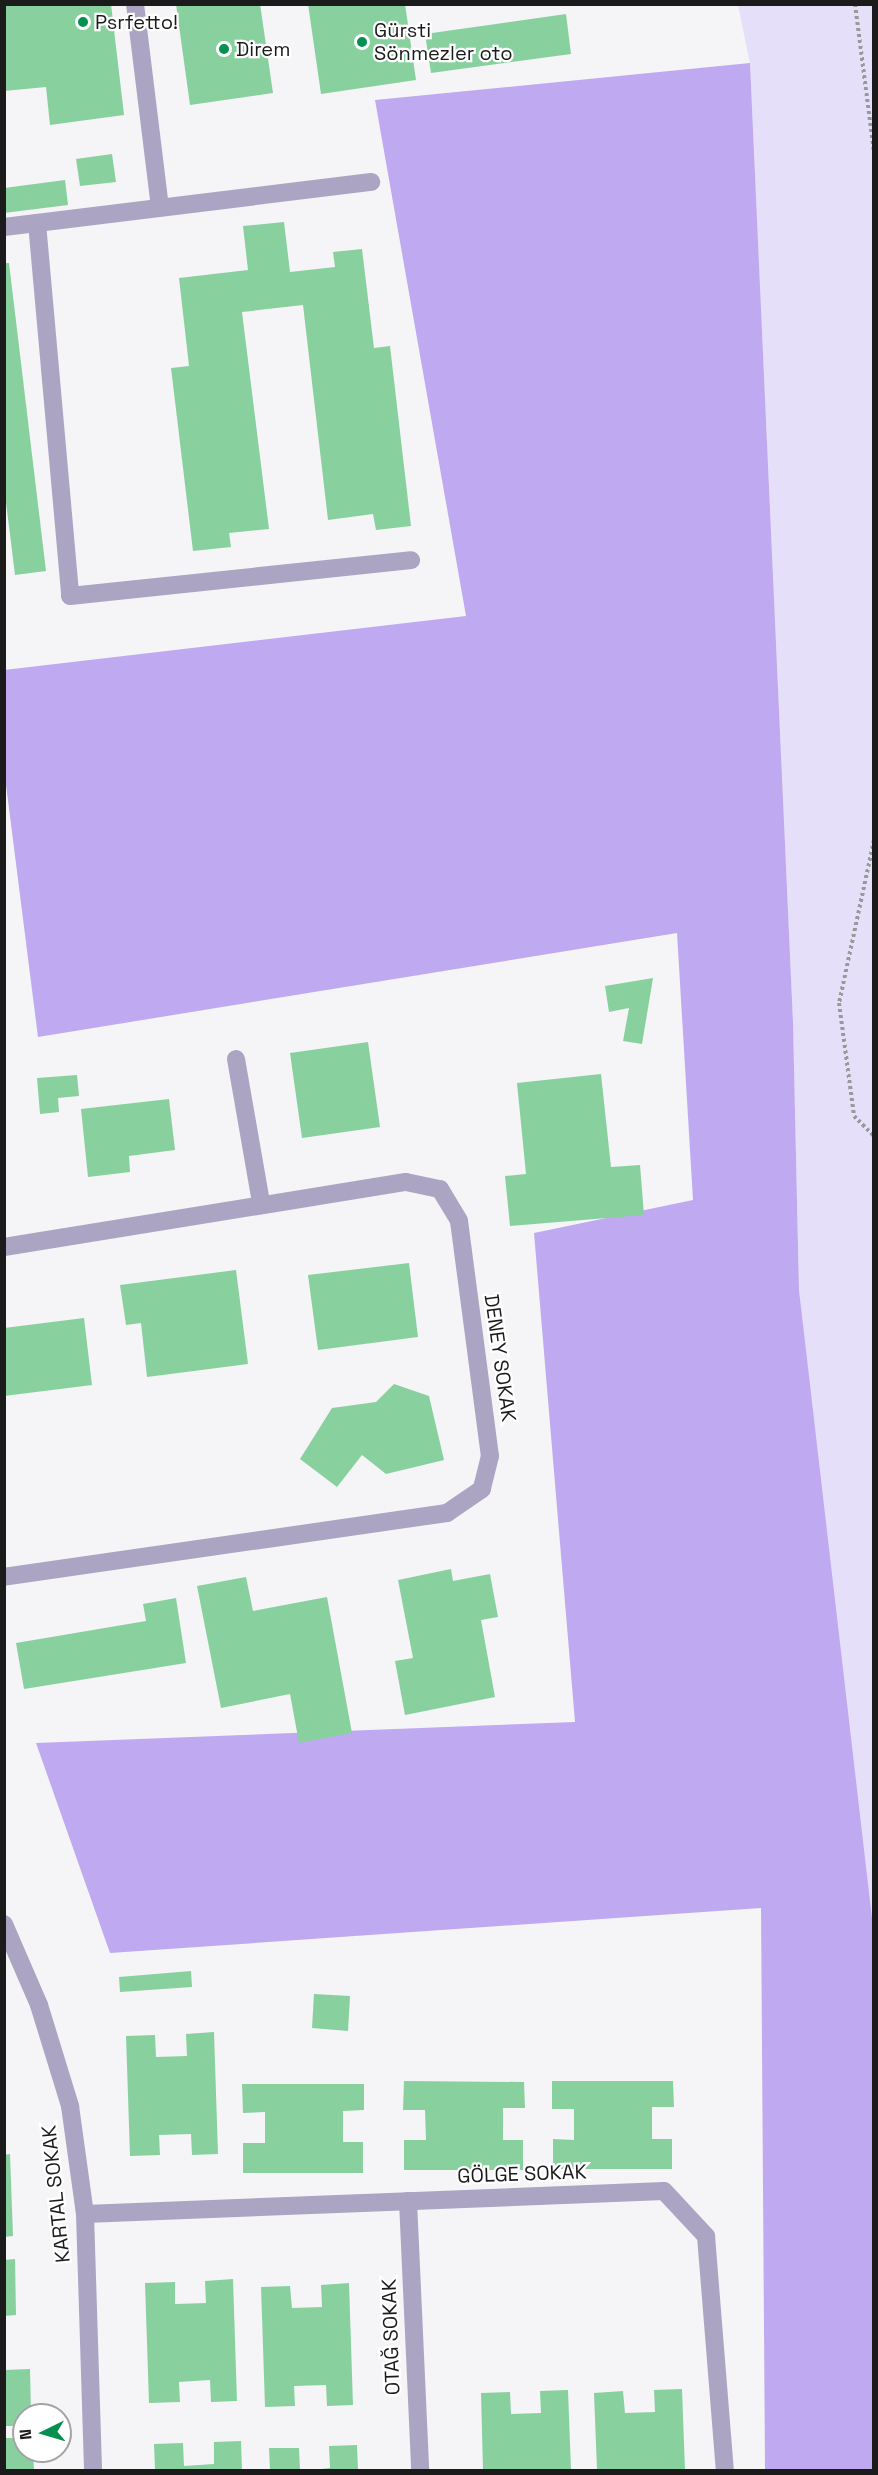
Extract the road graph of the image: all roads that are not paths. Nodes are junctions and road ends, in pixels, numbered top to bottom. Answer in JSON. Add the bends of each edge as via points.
{"nodes":[{"id":1,"x":135,"y":4,"type":"edge"},
{"id":2,"x":371,"y":182,"type":"dead end"},
{"id":3,"x":160,"y":207,"type":"junction"},
{"id":4,"x":37,"y":223,"type":"junction"},
{"id":5,"x":4,"y":227,"type":"edge"},
{"id":6,"x":411,"y":560,"type":"dead end"},
{"id":7,"x":236,"y":1059,"type":"dead end"},
{"id":8,"x":261,"y":1202,"type":"junction"},
{"id":9,"x":4,"y":1247,"type":"edge"},
{"id":10,"x":4,"y":1577,"type":"edge"},
{"id":11,"x":4,"y":1924,"type":"edge"},
{"id":12,"x":9,"y":1954,"type":"edge"},
{"id":13,"x":408,"y":2201,"type":"junction"},
{"id":14,"x":85,"y":2214,"type":"junction"},
{"id":15,"x":93,"y":2470,"type":"edge"},
{"id":16,"x":420,"y":2470,"type":"edge"},
{"id":17,"x":725,"y":2470,"type":"edge"}],
"edges":[{"from":1,"to":3,"type":"street"},
{"from":2,"to":3,"type":"street"},
{"from":3,"to":4,"type":"street"},
{"from":4,"to":5,"type":"street"},
{"from":4,"to":6,"type":"street","via":[[70,596]]},
{"from":7,"to":8,"type":"street"},
{"from":8,"to":9,"type":"street","name":"DENEY SOKAK"},
{"from":8,"to":10,"type":"street","name":"DENEY SOKAK","via":[[406,1182],[440,1189],[460,1233],[490,1456],[482,1489],[447,1514]]},
{"from":11,"to":12,"type":"street","name":"KARTAL SOKAK"},
{"from":12,"to":14,"type":"street","name":"KARTAL SOKAK","via":[[39,2005],[70,2106]]},
{"from":13,"to":14,"type":"street","name":"GÖLGE SOKAK"},
{"from":13,"to":16,"type":"street","name":"OTAĞ SOKAK"},
{"from":13,"to":17,"type":"street","name":"GÖLGE SOKAK","via":[[664,2191],[706,2236]]},
{"from":14,"to":15,"type":"street","name":"KARTAL SOKAK"}]}
